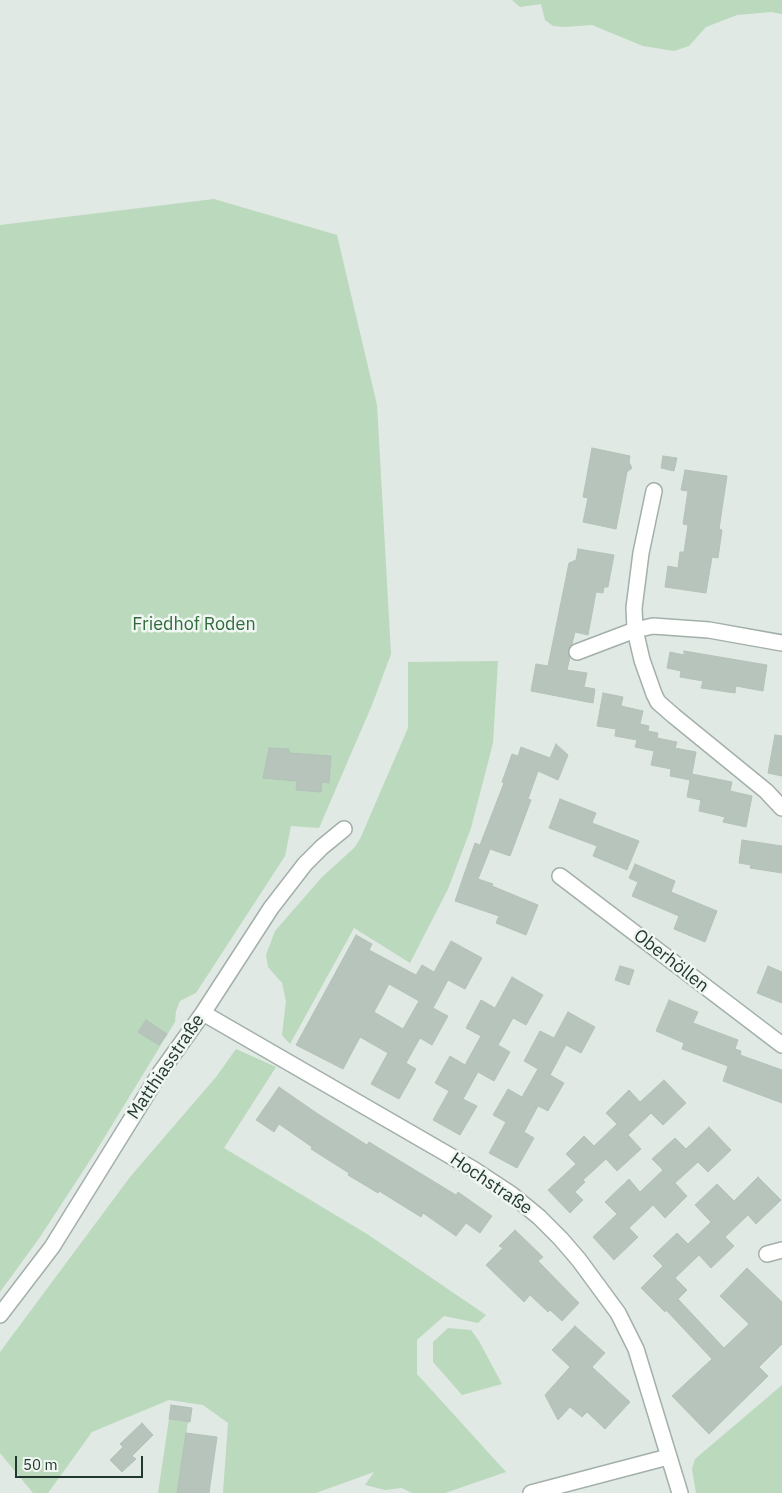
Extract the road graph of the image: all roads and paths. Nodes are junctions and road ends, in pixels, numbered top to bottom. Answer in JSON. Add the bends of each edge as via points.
{"nodes":[{"id":1,"x":654,"y":491,"type":"dead end"},
{"id":2,"x":635,"y":630,"type":"junction"},
{"id":3,"x":782,"y":643,"type":"edge"},
{"id":4,"x":577,"y":652,"type":"dead end"},
{"id":5,"x":782,"y":808,"type":"edge"},
{"id":6,"x":344,"y":829,"type":"dead end"},
{"id":7,"x":560,"y":876,"type":"dead end"},
{"id":8,"x":203,"y":1012,"type":"junction"},
{"id":9,"x":782,"y":1045,"type":"edge"},
{"id":10,"x":782,"y":1250,"type":"edge"},
{"id":11,"x":767,"y":1254,"type":"dead end"},
{"id":12,"x":0,"y":1315,"type":"edge"},
{"id":13,"x":668,"y":1457,"type":"junction"},
{"id":14,"x":538,"y":1492,"type":"edge"},
{"id":15,"x":680,"y":1493,"type":"edge"}],
"edges":[{"from":1,"to":2,"type":"street","via":[[641,553],[634,608]]},
{"from":2,"to":3,"type":"street","via":[[671,626]]},
{"from":2,"to":4,"type":"street"},
{"from":2,"to":5,"type":"street","via":[[658,702],[766,791]]},
{"from":6,"to":8,"type":"street","name":"Matthiasstraße","via":[[322,847],[271,908]]},
{"from":7,"to":9,"type":"street","name":"Oberhöllen"},
{"from":8,"to":12,"type":"street","name":"Matthiasstraße","via":[[160,1073],[52,1247]]},
{"from":8,"to":13,"type":"street","name":"Hochstraße","via":[[472,1169],[539,1217],[579,1260],[618,1313],[636,1349]]},
{"from":10,"to":11,"type":"street"},
{"from":13,"to":14,"type":"street"},
{"from":13,"to":15,"type":"street","name":"Hochstraße"}]}
